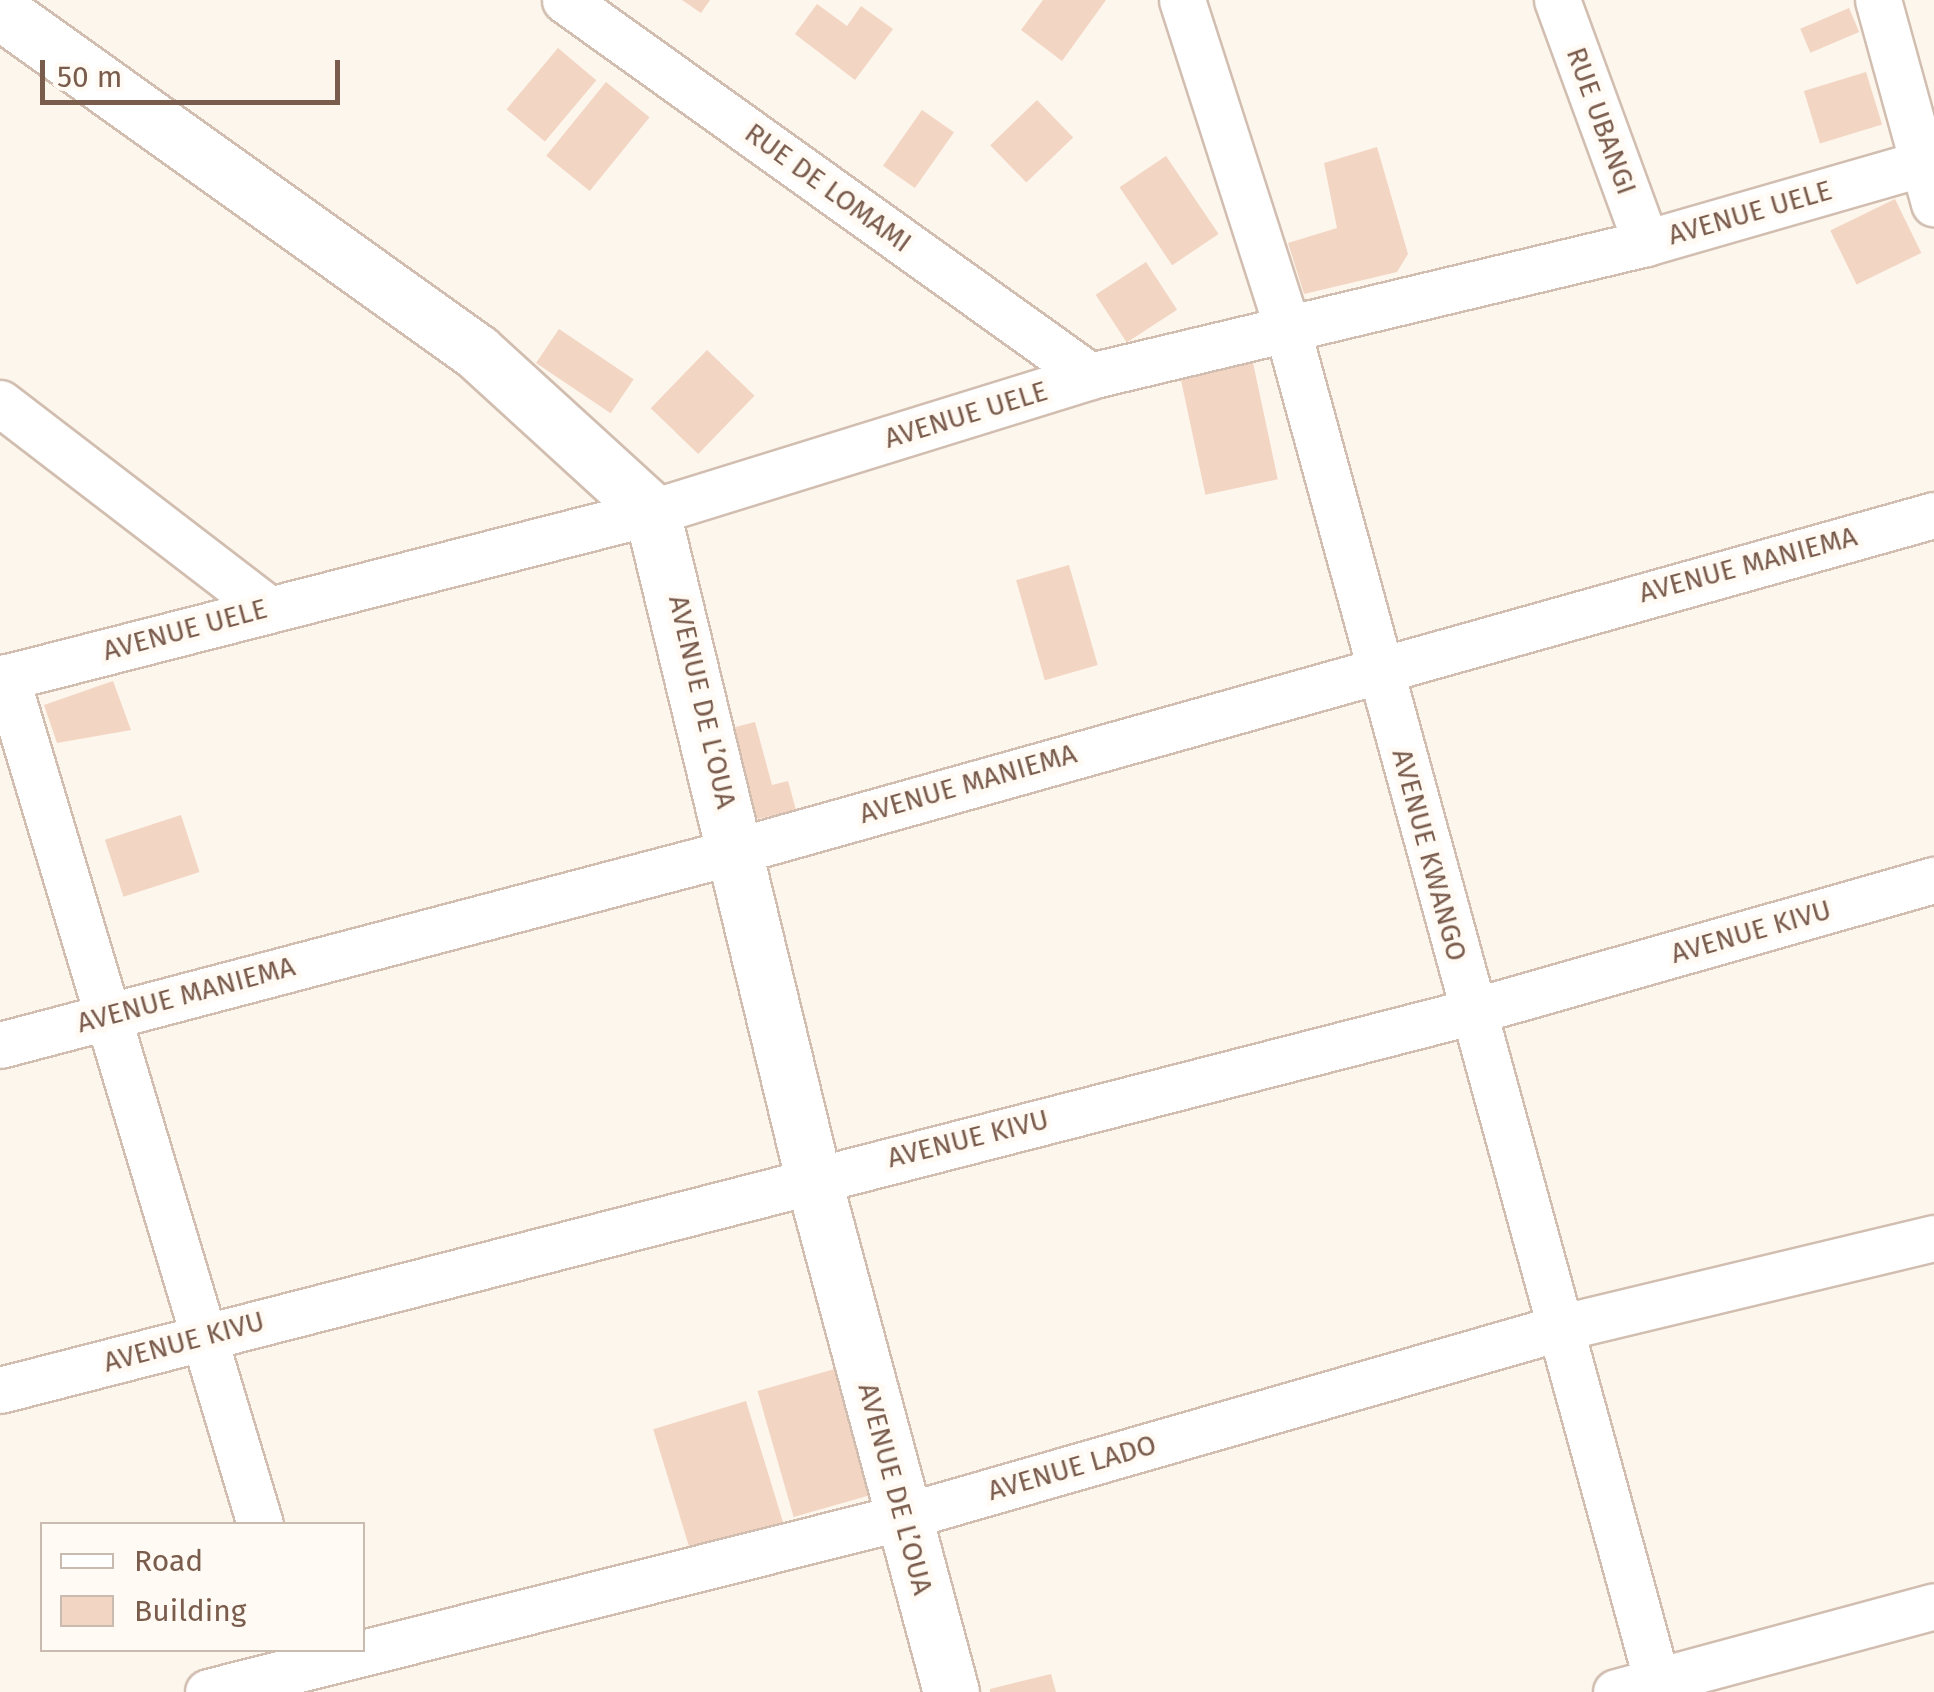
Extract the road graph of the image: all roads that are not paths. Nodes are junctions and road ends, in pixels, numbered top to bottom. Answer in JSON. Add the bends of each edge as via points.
{"nodes":[{"id":1,"x":565,"y":0,"type":"edge"},
{"id":2,"x":1556,"y":0,"type":"edge"},
{"id":3,"x":1878,"y":0,"type":"edge"},
{"id":4,"x":1185,"y":11,"type":"edge"},
{"id":5,"x":0,"y":12,"type":"edge"},
{"id":6,"x":1930,"y":176,"type":"edge"},
{"id":7,"x":1646,"y":243,"type":"junction"},
{"id":8,"x":1286,"y":328,"type":"junction"},
{"id":9,"x":1090,"y":376,"type":"junction"},
{"id":10,"x":0,"y":402,"type":"edge"},
{"id":11,"x":652,"y":512,"type":"junction"},
{"id":12,"x":1934,"y":514,"type":"edge"},
{"id":13,"x":267,"y":608,"type":"junction"},
{"id":14,"x":1379,"y":666,"type":"junction"},
{"id":15,"x":3,"y":678,"type":"edge"},
{"id":16,"x":736,"y":851,"type":"junction"},
{"id":17,"x":1934,"y":880,"type":"edge"},
{"id":18,"x":1470,"y":1012,"type":"junction"},
{"id":19,"x":108,"y":1015,"type":"junction"},
{"id":20,"x":0,"y":1045,"type":"edge"},
{"id":21,"x":813,"y":1178,"type":"junction"},
{"id":22,"x":1934,"y":1238,"type":"edge"},
{"id":23,"x":1559,"y":1328,"type":"junction"},
{"id":24,"x":205,"y":1337,"type":"junction"},
{"id":25,"x":0,"y":1390,"type":"edge"},
{"id":26,"x":902,"y":1517,"type":"junction"},
{"id":27,"x":259,"y":1522,"type":"edge"},
{"id":28,"x":1934,"y":1606,"type":"edge"},
{"id":29,"x":303,"y":1670,"type":"edge"},
{"id":30,"x":1645,"y":1688,"type":"edge"},
{"id":31,"x":208,"y":1692,"type":"edge"},
{"id":32,"x":951,"y":1692,"type":"edge"}],
"edges":[{"from":1,"to":9,"type":"street","name":"RUE DE LOMAMI"},
{"from":2,"to":7,"type":"street","name":"RUE UBANGI"},
{"from":3,"to":6,"type":"street"},
{"from":4,"to":8,"type":"street","name":"AVENUE KWANGO"},
{"from":5,"to":11,"type":"street","via":[[477,352]]},
{"from":6,"to":7,"type":"street","name":"AVENUE UELE"},
{"from":7,"to":8,"type":"street","name":"AVENUE UELE"},
{"from":8,"to":9,"type":"street","name":"AVENUE UELE"},
{"from":8,"to":14,"type":"street","name":"AVENUE KWANGO"},
{"from":9,"to":11,"type":"street","name":"AVENUE UELE"},
{"from":10,"to":13,"type":"street"},
{"from":11,"to":13,"type":"street","name":"AVENUE UELE"},
{"from":11,"to":16,"type":"street","name":"AVENUE DE L’OUA"},
{"from":12,"to":14,"type":"street","name":"AVENUE MANIEMA"},
{"from":13,"to":15,"type":"street","name":"AVENUE UELE"},
{"from":14,"to":16,"type":"street","name":"AVENUE MANIEMA"},
{"from":14,"to":18,"type":"street","name":"AVENUE KWANGO"},
{"from":15,"to":19,"type":"street"},
{"from":16,"to":19,"type":"street","name":"AVENUE MANIEMA"},
{"from":16,"to":21,"type":"street","name":"AVENUE DE L’OUA"},
{"from":17,"to":18,"type":"street","name":"AVENUE KIVU"},
{"from":18,"to":21,"type":"street","name":"AVENUE KIVU"},
{"from":18,"to":23,"type":"street","name":"AVENUE KWANGO"},
{"from":19,"to":20,"type":"street","name":"AVENUE MANIEMA"},
{"from":19,"to":24,"type":"street"},
{"from":21,"to":24,"type":"street","name":"AVENUE KIVU"},
{"from":21,"to":26,"type":"street","name":"AVENUE DE L’OUA"},
{"from":22,"to":23,"type":"street","name":"AVENUE LADO"},
{"from":23,"to":26,"type":"street","name":"AVENUE LADO"},
{"from":23,"to":30,"type":"street","name":"AVENUE KWANGO"},
{"from":24,"to":25,"type":"street","name":"AVENUE KIVU"},
{"from":24,"to":27,"type":"street"},
{"from":26,"to":29,"type":"street","name":"AVENUE LADO"},
{"from":26,"to":32,"type":"street","name":"AVENUE DE L’OUA"},
{"from":28,"to":30,"type":"street"},
{"from":29,"to":31,"type":"street","name":"AVENUE LADO"}]}
